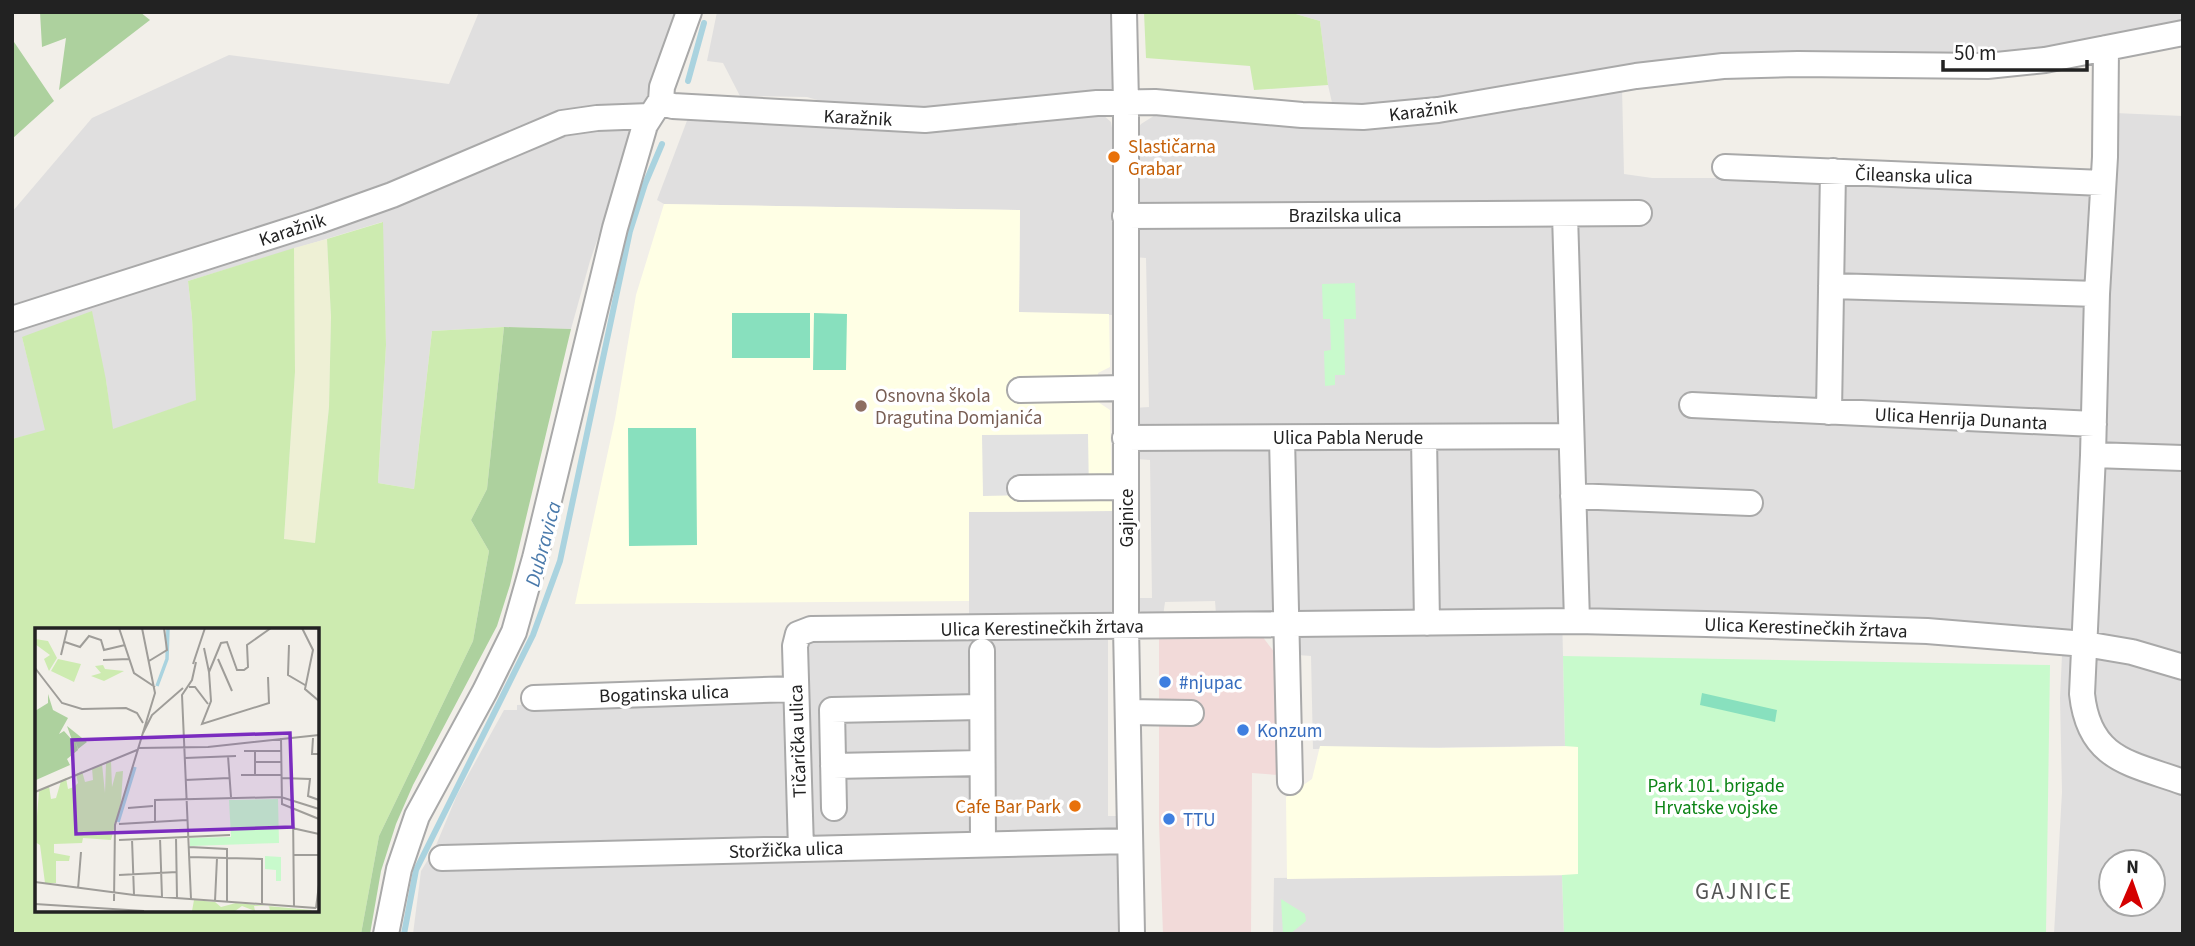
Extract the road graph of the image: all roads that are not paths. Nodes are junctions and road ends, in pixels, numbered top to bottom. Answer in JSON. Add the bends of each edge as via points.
{"nodes":[{"id":1,"x":689,"y":12,"type":"edge"},
{"id":2,"x":1124,"y":12,"type":"edge"},
{"id":3,"x":2183,"y":33,"type":"edge"},
{"id":4,"x":2106,"y":48,"type":"junction"},
{"id":5,"x":1126,"y":103,"type":"junction"},
{"id":6,"x":656,"y":108,"type":"junction"},
{"id":7,"x":1725,"y":167,"type":"dead end"},
{"id":8,"x":1833,"y":172,"type":"junction"},
{"id":9,"x":2103,"y":183,"type":"junction"},
{"id":10,"x":1639,"y":213,"type":"dead end"},
{"id":11,"x":1565,"y":214,"type":"junction"},
{"id":12,"x":1125,"y":216,"type":"junction"},
{"id":13,"x":1831,"y":286,"type":"junction"},
{"id":14,"x":2097,"y":294,"type":"junction"},
{"id":15,"x":12,"y":319,"type":"edge"},
{"id":16,"x":1125,"y":388,"type":"junction"},
{"id":17,"x":1020,"y":390,"type":"dead end"},
{"id":18,"x":1692,"y":405,"type":"dead end"},
{"id":19,"x":1829,"y":412,"type":"junction"},
{"id":20,"x":2094,"y":424,"type":"junction"},
{"id":21,"x":1570,"y":436,"type":"junction"},
{"id":22,"x":1424,"y":437,"type":"junction"},
{"id":23,"x":1125,"y":438,"type":"junction"},
{"id":24,"x":1282,"y":438,"type":"junction"},
{"id":25,"x":2093,"y":455,"type":"junction"},
{"id":26,"x":2183,"y":458,"type":"edge"},
{"id":27,"x":1126,"y":487,"type":"junction"},
{"id":28,"x":1020,"y":488,"type":"dead end"},
{"id":29,"x":1573,"y":496,"type":"junction"},
{"id":30,"x":1750,"y":503,"type":"dead end"},
{"id":31,"x":1577,"y":621,"type":"junction"},
{"id":32,"x":1427,"y":623,"type":"junction"},
{"id":33,"x":1288,"y":625,"type":"junction"},
{"id":34,"x":1126,"y":627,"type":"junction"},
{"id":35,"x":798,"y":634,"type":"joint"},
{"id":36,"x":2085,"y":644,"type":"junction"},
{"id":37,"x":982,"y":650,"type":"dead end"},
{"id":38,"x":2183,"y":667,"type":"edge"},
{"id":39,"x":794,"y":689,"type":"junction"},
{"id":40,"x":534,"y":698,"type":"dead end"},
{"id":41,"x":981,"y":707,"type":"junction"},
{"id":42,"x":1128,"y":712,"type":"junction"},
{"id":43,"x":1191,"y":713,"type":"dead end"},
{"id":44,"x":982,"y":763,"type":"junction"},
{"id":45,"x":833,"y":766,"type":"junction"},
{"id":46,"x":1290,"y":782,"type":"dead end"},
{"id":47,"x":2183,"y":782,"type":"edge"},
{"id":48,"x":834,"y":808,"type":"dead end"},
{"id":49,"x":1130,"y":841,"type":"junction"},
{"id":50,"x":983,"y":843,"type":"junction"},
{"id":51,"x":801,"y":849,"type":"junction"},
{"id":52,"x":442,"y":858,"type":"dead end"},
{"id":53,"x":386,"y":934,"type":"edge"},
{"id":54,"x":1132,"y":934,"type":"edge"}],
"edges":[{"from":1,"to":6,"type":"street"},
{"from":2,"to":5,"type":"street","name":"Gajnice"},
{"from":3,"to":4,"type":"street","name":"Karažnik"},
{"from":4,"to":5,"type":"street","name":"Karažnik","via":[[1987,66],[1723,66],[1438,110],[1363,117]]},
{"from":4,"to":9,"type":"street"},
{"from":5,"to":6,"type":"street","name":"Karažnik","via":[[925,120],[665,104]]},
{"from":5,"to":12,"type":"street","name":"Gajnice"},
{"from":6,"to":15,"type":"street","name":"Karažnik","via":[[562,123],[368,204]]},
{"from":6,"to":53,"type":"street","via":[[635,157],[615,228],[514,632],[417,816],[398,869]]},
{"from":7,"to":8,"type":"street","name":"Čileanska ulica"},
{"from":8,"to":9,"type":"street","name":"Čileanska ulica"},
{"from":8,"to":13,"type":"street"},
{"from":9,"to":14,"type":"street"},
{"from":10,"to":11,"type":"street","name":"Brazilska ulica"},
{"from":11,"to":12,"type":"street","name":"Brazilska ulica"},
{"from":11,"to":21,"type":"street"},
{"from":12,"to":16,"type":"street","name":"Gajnice"},
{"from":13,"to":14,"type":"street"},
{"from":13,"to":19,"type":"street"},
{"from":14,"to":20,"type":"street"},
{"from":16,"to":17,"type":"street"},
{"from":16,"to":23,"type":"street","name":"Gajnice"},
{"from":18,"to":19,"type":"street","name":"Ulica Henrija Dunanta"},
{"from":19,"to":20,"type":"street","name":"Ulica Henrija Dunanta"},
{"from":20,"to":25,"type":"street"},
{"from":21,"to":22,"type":"street","name":"Ulica Pabla Nerude"},
{"from":21,"to":29,"type":"street"},
{"from":22,"to":24,"type":"street","name":"Ulica Pabla Nerude"},
{"from":22,"to":32,"type":"street"},
{"from":23,"to":24,"type":"street","name":"Ulica Pabla Nerude"},
{"from":23,"to":27,"type":"street","name":"Gajnice"},
{"from":24,"to":33,"type":"street"},
{"from":25,"to":26,"type":"street"},
{"from":25,"to":36,"type":"street"},
{"from":27,"to":28,"type":"street"},
{"from":27,"to":34,"type":"street","name":"Gajnice"},
{"from":29,"to":30,"type":"street"},
{"from":29,"to":31,"type":"street"},
{"from":31,"to":32,"type":"street","name":"Ulica Kerestinečkih žrtava"},
{"from":31,"to":36,"type":"street","name":"Ulica Kerestinečkih žrtava","via":[[1927,631]]},
{"from":32,"to":33,"type":"street","name":"Ulica Kerestinečkih žrtava"},
{"from":33,"to":34,"type":"street","name":"Ulica Kerestinečkih žrtava"},
{"from":33,"to":46,"type":"street"},
{"from":34,"to":35,"type":"street","name":"Ulica Kerestinečkih žrtava","via":[[811,629]]},
{"from":34,"to":42,"type":"street","name":"Gajnice"},
{"from":35,"to":39,"type":"street","name":"Tičarička ulica"},
{"from":36,"to":38,"type":"street","name":"Ulica Kerestinečkih žrtava"},
{"from":36,"to":47,"type":"street","via":[[2083,706],[2097,741],[2117,758]]},
{"from":37,"to":41,"type":"street"},
{"from":39,"to":40,"type":"street","name":"Bogatinska ulica"},
{"from":39,"to":51,"type":"street","name":"Tičarička ulica"},
{"from":41,"to":44,"type":"street"},
{"from":41,"to":45,"type":"street","via":[[832,709]]},
{"from":42,"to":43,"type":"street"},
{"from":42,"to":49,"type":"street","name":"Gajnice"},
{"from":44,"to":45,"type":"street"},
{"from":44,"to":50,"type":"street"},
{"from":45,"to":48,"type":"street"},
{"from":49,"to":50,"type":"street","name":"Storžička ulica"},
{"from":49,"to":54,"type":"street","name":"Gajnice"},
{"from":50,"to":51,"type":"street","name":"Storžička ulica"},
{"from":51,"to":52,"type":"street","name":"Storžička ulica"}]}
